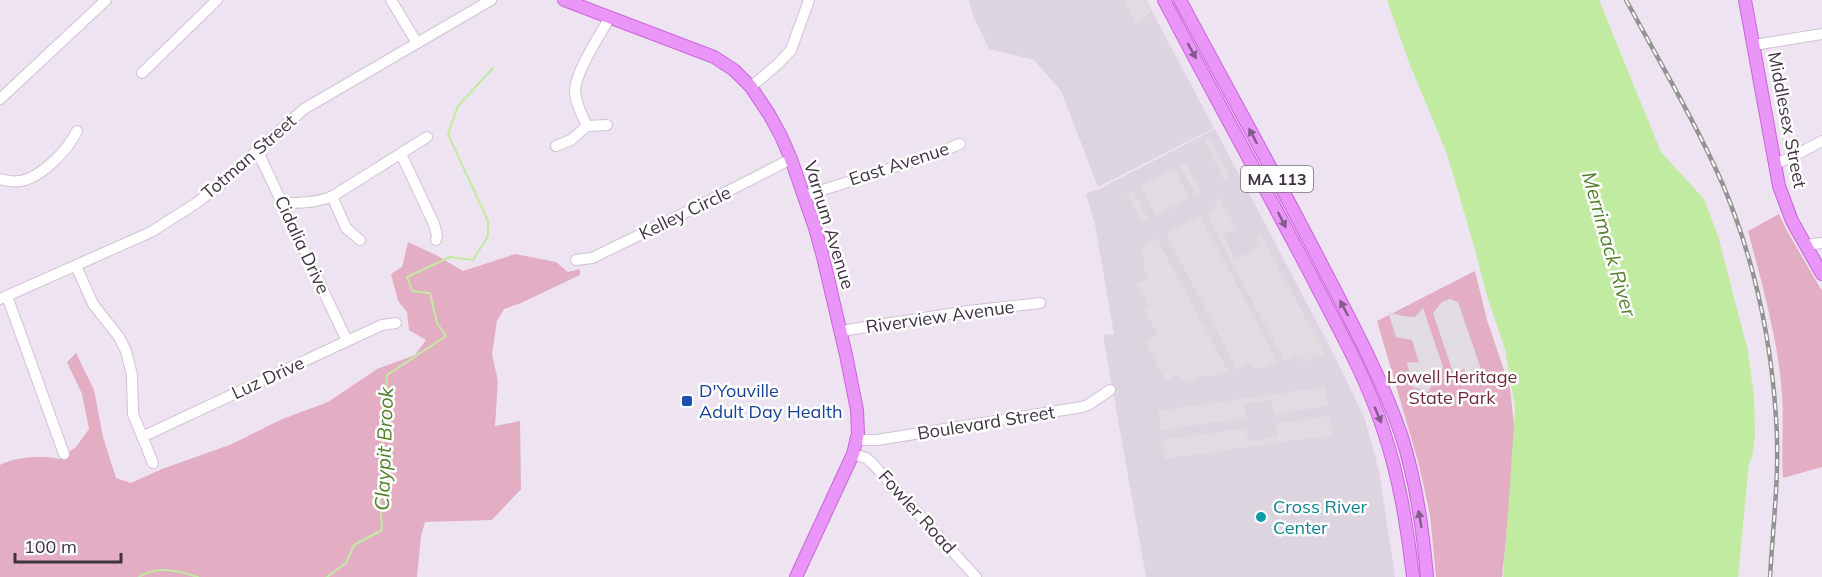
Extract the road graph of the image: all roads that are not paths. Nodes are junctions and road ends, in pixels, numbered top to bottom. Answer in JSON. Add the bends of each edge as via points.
{"nodes":[{"id":1,"x":106,"y":0,"type":"edge"},
{"id":2,"x":217,"y":0,"type":"edge"},
{"id":3,"x":391,"y":0,"type":"edge"},
{"id":4,"x":491,"y":0,"type":"edge"},
{"id":5,"x":564,"y":0,"type":"edge"},
{"id":6,"x":809,"y":0,"type":"edge"},
{"id":7,"x":1164,"y":0,"type":"edge"},
{"id":8,"x":1180,"y":0,"type":"edge"},
{"id":9,"x":1745,"y":0,"type":"edge"},
{"id":10,"x":610,"y":17,"type":"junction"},
{"id":11,"x":1822,"y":34,"type":"edge"},
{"id":12,"x":417,"y":43,"type":"junction"},
{"id":13,"x":1754,"y":45,"type":"junction"},
{"id":14,"x":142,"y":73,"type":"dead end"},
{"id":15,"x":750,"y":87,"type":"junction"},
{"id":16,"x":0,"y":99,"type":"edge"},
{"id":17,"x":607,"y":125,"type":"dead end"},
{"id":18,"x":587,"y":126,"type":"junction"},
{"id":19,"x":77,"y":131,"type":"dead end"},
{"id":20,"x":427,"y":138,"type":"dead end"},
{"id":21,"x":1822,"y":141,"type":"edge"},
{"id":22,"x":960,"y":144,"type":"dead end"},
{"id":23,"x":556,"y":146,"type":"dead end"},
{"id":24,"x":257,"y":150,"type":"junction"},
{"id":25,"x":401,"y":153,"type":"junction"},
{"id":26,"x":791,"y":159,"type":"junction"},
{"id":27,"x":1774,"y":164,"type":"junction"},
{"id":28,"x":0,"y":179,"type":"edge"},
{"id":29,"x":332,"y":196,"type":"junction"},
{"id":30,"x":804,"y":196,"type":"junction"},
{"id":31,"x":282,"y":203,"type":"junction"},
{"id":32,"x":360,"y":240,"type":"dead end"},
{"id":33,"x":436,"y":240,"type":"dead end"},
{"id":34,"x":1822,"y":243,"type":"edge"},
{"id":35,"x":1805,"y":245,"type":"junction"},
{"id":36,"x":576,"y":260,"type":"dead end"},
{"id":37,"x":76,"y":266,"type":"junction"},
{"id":38,"x":1822,"y":274,"type":"edge"},
{"id":39,"x":4,"y":298,"type":"edge"},
{"id":40,"x":1040,"y":303,"type":"dead end"},
{"id":41,"x":396,"y":323,"type":"dead end"},
{"id":42,"x":841,"y":331,"type":"junction"},
{"id":43,"x":347,"y":341,"type":"junction"},
{"id":44,"x":1110,"y":390,"type":"dead end"},
{"id":45,"x":142,"y":437,"type":"junction"},
{"id":46,"x":857,"y":437,"type":"junction"},
{"id":47,"x":64,"y":454,"type":"dead end"},
{"id":48,"x":853,"y":454,"type":"junction"},
{"id":49,"x":153,"y":463,"type":"dead end"},
{"id":50,"x":796,"y":577,"type":"edge"},
{"id":51,"x":976,"y":577,"type":"edge"},
{"id":52,"x":1413,"y":577,"type":"edge"},
{"id":53,"x":1427,"y":577,"type":"edge"}],
"edges":[{"from":1,"to":16,"type":"street"},
{"from":2,"to":14,"type":"street"},
{"from":3,"to":12,"type":"street"},
{"from":4,"to":12,"type":"street","name":"Totman Street"},
{"from":5,"to":10,"type":"main road","name":"Varnum Avenue"},
{"from":6,"to":15,"type":"street","via":[[791,50]]},
{"from":7,"to":52,"type":"main road","number":"MA 113","one_way":true,"via":[[1346,341],[1382,423],[1403,499]]},
{"from":53,"to":8,"type":"main road","number":"MA 113","one_way":true,"via":[[1413,479],[1401,434],[1370,361]]},
{"from":9,"to":13,"type":"main road","name":"Middlesex Street"},
{"from":10,"to":15,"type":"main road","name":"Varnum Avenue","via":[[714,57]]},
{"from":10,"to":18,"type":"street","via":[[578,76],[575,91]]},
{"from":11,"to":13,"type":"street"},
{"from":12,"to":24,"type":"street","name":"Totman Street","via":[[304,109]]},
{"from":13,"to":27,"type":"main road","name":"Middlesex Street"},
{"from":15,"to":26,"type":"main road","name":"Varnum Avenue","via":[[775,123]]},
{"from":17,"to":18,"type":"street"},
{"from":18,"to":23,"type":"street","via":[[571,140]]},
{"from":19,"to":28,"type":"street","via":[[66,148],[39,174],[21,181]]},
{"from":20,"to":25,"type":"street"},
{"from":21,"to":27,"type":"street"},
{"from":22,"to":30,"type":"street","name":"East Avenue"},
{"from":24,"to":31,"type":"street","name":"Cidalia Drive"},
{"from":24,"to":37,"type":"street","name":"Totman Street","via":[[223,183],[172,220]]},
{"from":25,"to":29,"type":"street"},
{"from":25,"to":33,"type":"street","via":[[434,224]]},
{"from":26,"to":30,"type":"main road","name":"Varnum Avenue"},
{"from":26,"to":36,"type":"street","name":"Kelley Circle","via":[[592,258]]},
{"from":27,"to":35,"type":"main road","name":"Middlesex Street","via":[[1784,202]]},
{"from":29,"to":31,"type":"street","via":[[306,203]]},
{"from":29,"to":32,"type":"street","via":[[346,228]]},
{"from":30,"to":42,"type":"main road","name":"Varnum Avenue"},
{"from":31,"to":43,"type":"street","name":"Cidalia Drive"},
{"from":34,"to":35,"type":"street"},
{"from":35,"to":38,"type":"main road","name":"Middlesex Street"},
{"from":37,"to":39,"type":"street","name":"Totman Street"},
{"from":37,"to":45,"type":"street","via":[[93,304],[126,351],[132,375],[132,409]]},
{"from":39,"to":47,"type":"street"},
{"from":40,"to":42,"type":"street","name":"Riverview Avenue"},
{"from":41,"to":43,"type":"street","name":"Luz Drive"},
{"from":42,"to":46,"type":"main road","name":"Varnum Avenue","via":[[857,410]]},
{"from":43,"to":45,"type":"street","name":"Luz Drive"},
{"from":44,"to":46,"type":"street","name":"Boulevard Street","via":[[1082,407],[877,440]]},
{"from":45,"to":49,"type":"street"},
{"from":46,"to":48,"type":"main road","name":"Varnum Avenue"},
{"from":48,"to":50,"type":"main road","name":"Varnum Avenue"},
{"from":48,"to":51,"type":"street","name":"Fowler Road","via":[[871,462]]}]}
